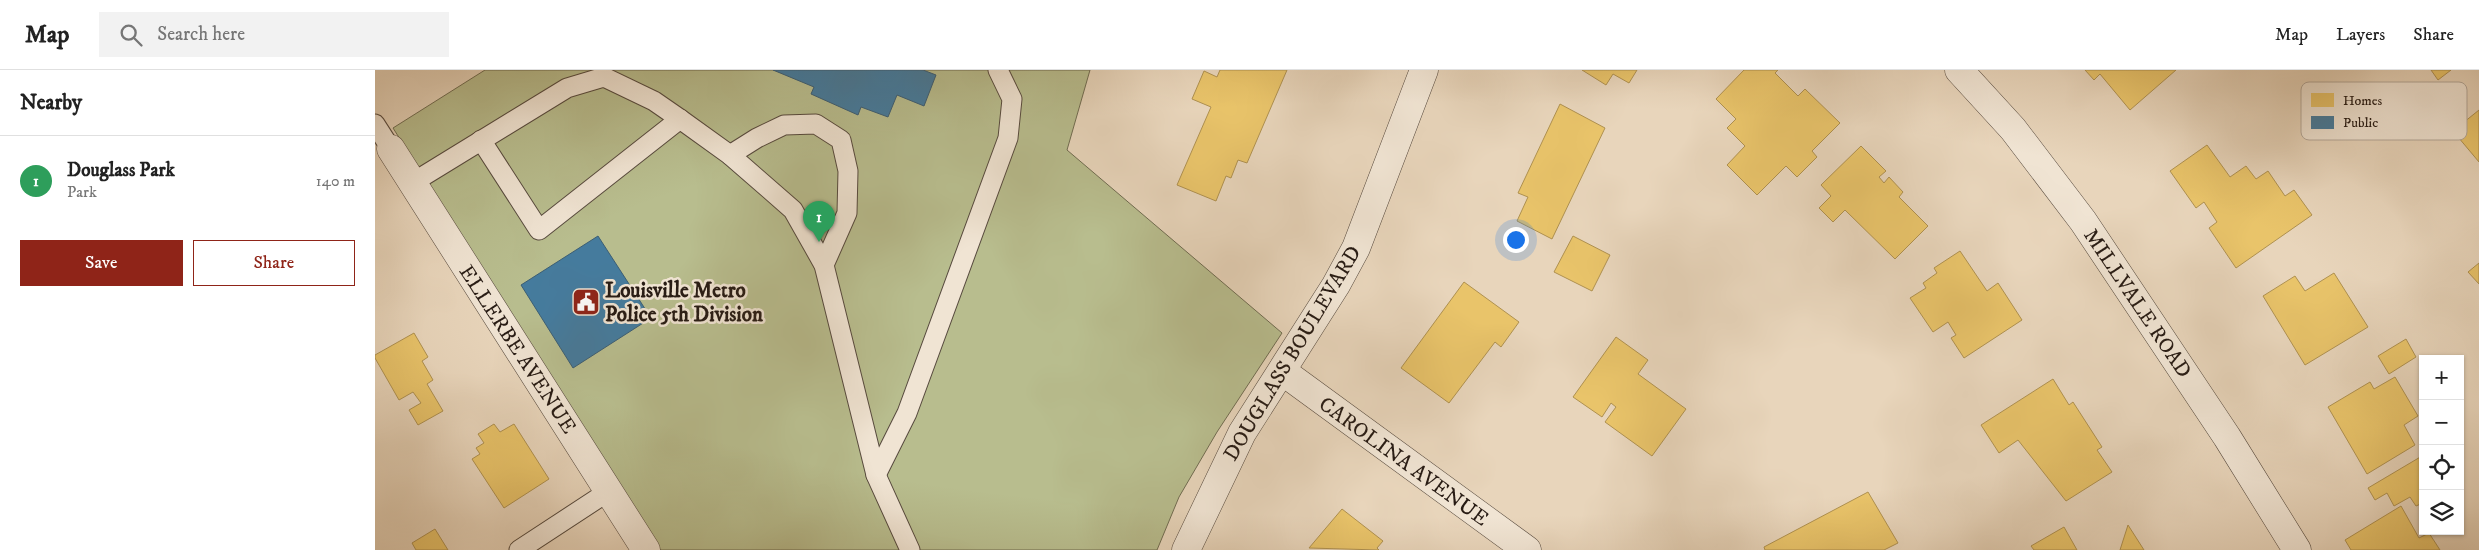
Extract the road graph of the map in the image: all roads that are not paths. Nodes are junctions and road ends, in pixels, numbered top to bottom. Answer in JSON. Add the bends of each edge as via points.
{"nodes":[{"id":1,"x":998,"y":70,"type":"edge"},
{"id":2,"x":1425,"y":70,"type":"edge"},
{"id":3,"x":1959,"y":70,"type":"edge"},
{"id":4,"x":680,"y":119,"type":"junction"},
{"id":5,"x":375,"y":124,"type":"edge"},
{"id":6,"x":481,"y":140,"type":"junction"},
{"id":7,"x":391,"y":149,"type":"joint"},
{"id":8,"x":730,"y":155,"type":"junction"},
{"id":9,"x":412,"y":183,"type":"junction"},
{"id":10,"x":824,"y":265,"type":"junction"},
{"id":11,"x":1282,"y":371,"type":"junction"},
{"id":12,"x":876,"y":475,"type":"junction"},
{"id":13,"x":609,"y":491,"type":"junction"},
{"id":14,"x":519,"y":550,"type":"edge"},
{"id":15,"x":647,"y":550,"type":"edge"},
{"id":16,"x":911,"y":550,"type":"edge"},
{"id":17,"x":1186,"y":550,"type":"edge"},
{"id":18,"x":1527,"y":550,"type":"edge"},
{"id":19,"x":2297,"y":550,"type":"edge"}],
"edges":[{"from":1,"to":12,"type":"lane","via":[[1012,99],[1008,138],[907,413]]},
{"from":2,"to":11,"type":"street","name":"DOUGLASS BOULEVARD","via":[[1356,248]]},
{"from":3,"to":19,"type":"street","name":"MILLVALE ROAD","via":[[2013,129],[2083,221],[2227,437]]},
{"from":4,"to":6,"type":"lane","via":[[654,101],[604,77],[567,88]]},
{"from":4,"to":6,"type":"lane","via":[[539,230]]},
{"from":4,"to":8,"type":"lane"},
{"from":5,"to":7,"type":"lane"},
{"from":6,"to":9,"type":"lane"},
{"from":7,"to":9,"type":"street","name":"ELLERBE AVENUE"},
{"from":8,"to":10,"type":"lane","via":[[793,210]]},
{"from":8,"to":10,"type":"lane","via":[[784,125],[816,124],[841,140],[848,171],[847,213]]},
{"from":9,"to":13,"type":"street","name":"ELLERBE AVENUE"},
{"from":10,"to":12,"type":"lane"},
{"from":11,"to":17,"type":"street","name":"DOUGLASS BOULEVARD","via":[[1242,433]]},
{"from":11,"to":18,"type":"street","name":"CAROLINA AVENUE"},
{"from":12,"to":16,"type":"lane"},
{"from":13,"to":14,"type":"lane"},
{"from":13,"to":15,"type":"street","name":"ELLERBE AVENUE"}]}
